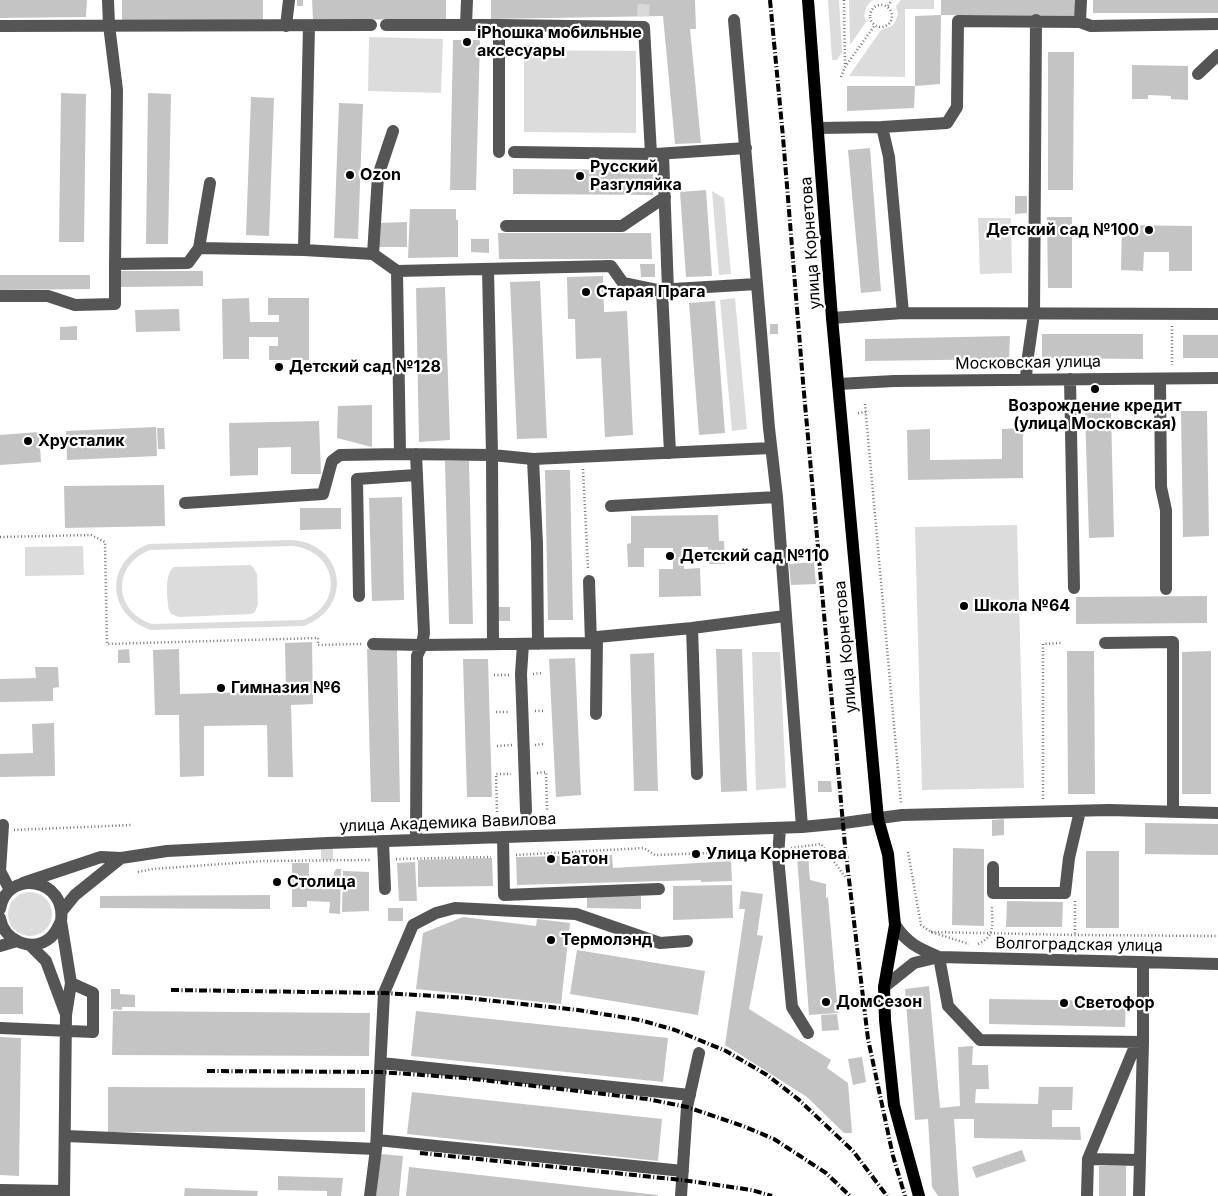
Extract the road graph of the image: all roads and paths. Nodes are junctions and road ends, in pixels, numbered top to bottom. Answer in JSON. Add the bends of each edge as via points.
{"nodes":[{"id":1,"x":108,"y":0,"type":"edge"},
{"id":2,"x":289,"y":0,"type":"edge"},
{"id":3,"x":467,"y":0,"type":"edge"},
{"id":4,"x":808,"y":0,"type":"edge"},
{"id":5,"x":844,"y":0,"type":"edge"},
{"id":6,"x":892,"y":0,"type":"edge"},
{"id":7,"x":1081,"y":0,"type":"edge"},
{"id":8,"x":888,"y":6,"type":"junction"},
{"id":9,"x":734,"y":20,"type":"dead end"},
{"id":10,"x":1036,"y":20,"type":"junction"},
{"id":11,"x":1080,"y":22,"type":"junction"},
{"id":12,"x":1218,"y":24,"type":"edge"},
{"id":13,"x":108,"y":25,"type":"junction"},
{"id":14,"x":371,"y":25,"type":"dead end"},
{"id":15,"x":386,"y":25,"type":"dead end"},
{"id":16,"x":466,"y":25,"type":"junction"},
{"id":17,"x":499,"y":25,"type":"junction"},
{"id":18,"x":875,"y":25,"type":"junction"},
{"id":19,"x":0,"y":26,"type":"edge"},
{"id":20,"x":286,"y":26,"type":"junction"},
{"id":21,"x":309,"y":26,"type":"junction"},
{"id":22,"x":1218,"y":55,"type":"edge"},
{"id":23,"x":845,"y":67,"type":"junction"},
{"id":24,"x":1198,"y":74,"type":"dead end"},
{"id":25,"x":841,"y":78,"type":"dead end"},
{"id":26,"x":882,"y":127,"type":"junction"},
{"id":27,"x":819,"y":128,"type":"junction"},
{"id":28,"x":393,"y":131,"type":"dead end"},
{"id":29,"x":746,"y":148,"type":"junction"},
{"id":30,"x":499,"y":152,"type":"dead end"},
{"id":31,"x":514,"y":152,"type":"dead end"},
{"id":32,"x":657,"y":154,"type":"junction"},
{"id":33,"x":210,"y":183,"type":"dead end"},
{"id":34,"x":665,"y":197,"type":"junction"},
{"id":35,"x":506,"y":226,"type":"dead end"},
{"id":36,"x":199,"y":248,"type":"junction"},
{"id":37,"x":304,"y":250,"type":"junction"},
{"id":38,"x":373,"y":254,"type":"junction"},
{"id":39,"x":116,"y":264,"type":"junction"},
{"id":40,"x":488,"y":269,"type":"junction"},
{"id":41,"x":397,"y":271,"type":"junction"},
{"id":42,"x":757,"y":284,"type":"junction"},
{"id":43,"x":665,"y":290,"type":"junction"},
{"id":44,"x":0,"y":296,"type":"edge"},
{"id":45,"x":903,"y":313,"type":"junction"},
{"id":46,"x":1034,"y":314,"type":"junction"},
{"id":47,"x":1172,"y":314,"type":"junction"},
{"id":48,"x":1218,"y":314,"type":"edge"},
{"id":49,"x":832,"y":318,"type":"junction"},
{"id":50,"x":1218,"y":378,"type":"edge"},
{"id":51,"x":1026,"y":379,"type":"junction"},
{"id":52,"x":1070,"y":379,"type":"junction"},
{"id":53,"x":1166,"y":379,"type":"junction"},
{"id":54,"x":838,"y":384,"type":"junction"},
{"id":55,"x":865,"y":404,"type":"dead end"},
{"id":56,"x":866,"y":412,"type":"junction"},
{"id":57,"x":858,"y":413,"type":"dead end"},
{"id":58,"x":772,"y":448,"type":"junction"},
{"id":59,"x":670,"y":453,"type":"junction"},
{"id":60,"x":400,"y":454,"type":"junction"},
{"id":61,"x":416,"y":454,"type":"junction"},
{"id":62,"x":492,"y":455,"type":"junction"},
{"id":63,"x":583,"y":457,"type":"junction"},
{"id":64,"x":533,"y":458,"type":"junction"},
{"id":65,"x":416,"y":475,"type":"junction"},
{"id":66,"x":777,"y":498,"type":"junction"},
{"id":67,"x":185,"y":503,"type":"dead end"},
{"id":68,"x":611,"y":506,"type":"dead end"},
{"id":69,"x":0,"y":537,"type":"edge"},
{"id":70,"x":589,"y":581,"type":"joint"},
{"id":71,"x":1074,"y":588,"type":"dead end"},
{"id":72,"x":1166,"y":589,"type":"dead end"},
{"id":73,"x":359,"y":596,"type":"dead end"},
{"id":74,"x":785,"y":616,"type":"junction"},
{"id":75,"x":692,"y":628,"type":"junction"},
{"id":76,"x":594,"y":640,"type":"junction"},
{"id":77,"x":1061,"y":643,"type":"dead end"},
{"id":78,"x":1105,"y":643,"type":"dead end"},
{"id":79,"x":373,"y":644,"type":"joint"},
{"id":80,"x":493,"y":644,"type":"junction"},
{"id":81,"x":522,"y":644,"type":"junction"},
{"id":82,"x":538,"y":644,"type":"junction"},
{"id":83,"x":422,"y":645,"type":"junction"},
{"id":84,"x":596,"y":714,"type":"dead end"},
{"id":85,"x":546,"y":772,"type":"dead end"},
{"id":86,"x":496,"y":774,"type":"dead end"},
{"id":87,"x":697,"y":774,"type":"dead end"},
{"id":88,"x":548,"y":810,"type":"dead end"},
{"id":89,"x":526,"y":811,"type":"dead end"},
{"id":90,"x":1043,"y":811,"type":"junction"},
{"id":91,"x":1080,"y":811,"type":"junction"},
{"id":92,"x":1173,"y":811,"type":"junction"},
{"id":93,"x":497,"y":812,"type":"dead end"},
{"id":94,"x":1218,"y":812,"type":"edge"},
{"id":95,"x":902,"y":815,"type":"junction"},
{"id":96,"x":878,"y":819,"type":"junction"},
{"id":97,"x":132,"y":825,"type":"dead end"},
{"id":98,"x":802,"y":827,"type":"junction"},
{"id":99,"x":3,"y":828,"type":"joint"},
{"id":100,"x":780,"y":828,"type":"junction"},
{"id":101,"x":503,"y":837,"type":"junction"},
{"id":102,"x":416,"y":840,"type":"junction"},
{"id":103,"x":384,"y":841,"type":"junction"},
{"id":104,"x":908,"y":852,"type":"dead end"},
{"id":105,"x":121,"y":858,"type":"junction"},
{"id":106,"x":993,"y":867,"type":"dead end"},
{"id":107,"x":23,"y":883,"type":"junction"},
{"id":108,"x":659,"y":888,"type":"dead end"},
{"id":109,"x":386,"y":889,"type":"dead end"},
{"id":110,"x":5,"y":891,"type":"edge"},
{"id":111,"x":993,"y":893,"type":"junction"},
{"id":112,"x":1065,"y":893,"type":"junction"},
{"id":113,"x":0,"y":909,"type":"edge"},
{"id":114,"x":61,"y":916,"type":"junction"},
{"id":115,"x":0,"y":918,"type":"edge"},
{"id":116,"x":895,"y":925,"type":"junction"},
{"id":117,"x":931,"y":932,"type":"junction"},
{"id":118,"x":991,"y":933,"type":"junction"},
{"id":119,"x":1075,"y":935,"type":"junction"},
{"id":120,"x":1218,"y":936,"type":"edge"},
{"id":121,"x":687,"y":941,"type":"dead end"},
{"id":122,"x":17,"y":942,"type":"junction"},
{"id":123,"x":30,"y":945,"type":"junction"},
{"id":124,"x":0,"y":946,"type":"edge"},
{"id":125,"x":939,"y":957,"type":"junction"},
{"id":126,"x":1143,"y":962,"type":"junction"},
{"id":127,"x":1218,"y":964,"type":"edge"},
{"id":128,"x":71,"y":983,"type":"junction"},
{"id":129,"x":884,"y":987,"type":"junction"},
{"id":130,"x":66,"y":1015,"type":"junction"},
{"id":131,"x":0,"y":1028,"type":"edge"},
{"id":132,"x":66,"y":1030,"type":"junction"},
{"id":133,"x":808,"y":1033,"type":"dead end"},
{"id":134,"x":1143,"y":1042,"type":"junction"},
{"id":135,"x":700,"y":1053,"type":"dead end"},
{"id":136,"x":381,"y":1063,"type":"junction"},
{"id":137,"x":690,"y":1095,"type":"junction"},
{"id":138,"x":66,"y":1136,"type":"junction"},
{"id":139,"x":376,"y":1144,"type":"junction"},
{"id":140,"x":1088,"y":1159,"type":"junction"},
{"id":141,"x":1140,"y":1160,"type":"junction"},
{"id":142,"x":683,"y":1171,"type":"junction"},
{"id":143,"x":0,"y":1190,"type":"edge"},
{"id":144,"x":64,"y":1194,"type":"edge"},
{"id":145,"x":370,"y":1196,"type":"edge"},
{"id":146,"x":681,"y":1196,"type":"edge"},
{"id":147,"x":919,"y":1196,"type":"edge"},
{"id":148,"x":1088,"y":1196,"type":"edge"},
{"id":149,"x":1139,"y":1196,"type":"edge"}],
"edges":[{"from":1,"to":13,"type":"street"},
{"from":2,"to":20,"type":"street"},
{"from":3,"to":16,"type":"street"},
{"from":4,"to":27,"type":"main road","name":"улица Корнетова"},
{"from":5,"to":23,"type":"path"},
{"from":6,"to":8,"type":"path"},
{"from":7,"to":11,"type":"street"},
{"from":8,"to":18,"type":"path","via":[[891,20],[882,27]]},
{"from":8,"to":18,"type":"path","via":[[877,5],[872,9],[870,19]]},
{"from":9,"to":29,"type":"street"},
{"from":10,"to":11,"type":"street"},
{"from":10,"to":26,"type":"street","via":[[958,21],[957,107],[947,123]]},
{"from":10,"to":46,"type":"street"},
{"from":11,"to":12,"type":"street","via":[[1091,26]]},
{"from":13,"to":19,"type":"street"},
{"from":13,"to":20,"type":"street"},
{"from":13,"to":39,"type":"street","via":[[117,90]]},
{"from":14,"to":21,"type":"street"},
{"from":15,"to":16,"type":"street"},
{"from":16,"to":17,"type":"street"},
{"from":17,"to":30,"type":"street"},
{"from":17,"to":32,"type":"street","via":[[644,22]]},
{"from":18,"to":23,"type":"path"},
{"from":20,"to":21,"type":"street"},
{"from":21,"to":37,"type":"street"},
{"from":22,"to":24,"type":"street"},
{"from":23,"to":25,"type":"path"},
{"from":26,"to":27,"type":"street"},
{"from":26,"to":45,"type":"street","via":[[889,157]]},
{"from":27,"to":49,"type":"main road","name":"улица Корнетова"},
{"from":28,"to":38,"type":"street","via":[[378,176]]},
{"from":29,"to":32,"type":"street"},
{"from":29,"to":42,"type":"street"},
{"from":31,"to":32,"type":"street"},
{"from":32,"to":34,"type":"street"},
{"from":33,"to":36,"type":"street"},
{"from":34,"to":35,"type":"street","via":[[622,226]]},
{"from":34,"to":43,"type":"street"},
{"from":36,"to":37,"type":"street"},
{"from":36,"to":39,"type":"street","via":[[188,263]]},
{"from":37,"to":38,"type":"street"},
{"from":38,"to":41,"type":"street"},
{"from":39,"to":44,"type":"street","via":[[115,304],[75,305],[48,296]]},
{"from":40,"to":41,"type":"street"},
{"from":40,"to":43,"type":"street","via":[[611,266],[623,282]]},
{"from":40,"to":62,"type":"street"},
{"from":41,"to":60,"type":"street"},
{"from":42,"to":43,"type":"street"},
{"from":42,"to":58,"type":"street"},
{"from":43,"to":59,"type":"street"},
{"from":45,"to":46,"type":"street"},
{"from":45,"to":49,"type":"street"},
{"from":46,"to":47,"type":"street"},
{"from":46,"to":51,"type":"street"},
{"from":47,"to":48,"type":"street"},
{"from":47,"to":53,"type":"path"},
{"from":49,"to":54,"type":"main road","name":"улица Корнетова"},
{"from":50,"to":53,"type":"street","name":"Московская улица"},
{"from":51,"to":52,"type":"street","name":"Московская улица"},
{"from":51,"to":54,"type":"street","name":"Московская улица"},
{"from":52,"to":53,"type":"street","name":"Московская улица"},
{"from":52,"to":71,"type":"street"},
{"from":53,"to":72,"type":"street","via":[[1161,487],[1166,510]]},
{"from":54,"to":96,"type":"main road","name":"улица Корнетова"},
{"from":55,"to":56,"type":"path"},
{"from":56,"to":57,"type":"path"},
{"from":56,"to":95,"type":"path"},
{"from":58,"to":59,"type":"street"},
{"from":58,"to":66,"type":"street"},
{"from":59,"to":63,"type":"street"},
{"from":60,"to":61,"type":"street"},
{"from":60,"to":67,"type":"street","via":[[340,455],[332,461],[323,494]]},
{"from":61,"to":62,"type":"street"},
{"from":61,"to":65,"type":"street"},
{"from":62,"to":64,"type":"street"},
{"from":62,"to":80,"type":"street"},
{"from":63,"to":64,"type":"street"},
{"from":63,"to":70,"type":"path"},
{"from":64,"to":82,"type":"street"},
{"from":65,"to":73,"type":"street","via":[[357,479]]},
{"from":65,"to":83,"type":"street"},
{"from":66,"to":68,"type":"street"},
{"from":66,"to":74,"type":"street"},
{"from":69,"to":79,"type":"path","via":[[91,535],[105,542],[107,644],[318,638],[318,645]]},
{"from":70,"to":76,"type":"street"},
{"from":74,"to":75,"type":"street"},
{"from":74,"to":98,"type":"street"},
{"from":75,"to":76,"type":"street"},
{"from":75,"to":87,"type":"street"},
{"from":76,"to":82,"type":"street"},
{"from":76,"to":84,"type":"street"},
{"from":77,"to":90,"type":"path","via":[[1043,644]]},
{"from":78,"to":92,"type":"street","via":[[1173,642]]},
{"from":79,"to":83,"type":"street"},
{"from":80,"to":81,"type":"street"},
{"from":80,"to":83,"type":"street"},
{"from":81,"to":82,"type":"street"},
{"from":81,"to":89,"type":"street"},
{"from":83,"to":102,"type":"street","via":[[417,656]]},
{"from":85,"to":88,"type":"path"},
{"from":86,"to":93,"type":"path"},
{"from":90,"to":91,"type":"street","name":"улица Академика Вавилова"},
{"from":90,"to":95,"type":"street","name":"улица Академика Вавилова"},
{"from":91,"to":92,"type":"street","name":"улица Академика Вавилова"},
{"from":91,"to":112,"type":"street"},
{"from":92,"to":94,"type":"street","name":"улица Академика Вавилова"},
{"from":95,"to":96,"type":"street","name":"улица Академика Вавилова"},
{"from":96,"to":98,"type":"street","name":"улица Академика Вавилова"},
{"from":96,"to":116,"type":"main road","name":"улица Корнетова","via":[[888,854]]},
{"from":97,"to":99,"type":"path"},
{"from":98,"to":100,"type":"street","name":"улица Академика Вавилова"},
{"from":99,"to":110,"type":"street","via":[[0,871]]},
{"from":100,"to":101,"type":"street","name":"улица Академика Вавилова"},
{"from":100,"to":133,"type":"street","via":[[778,857],[792,1007]]},
{"from":101,"to":102,"type":"street","name":"улица Академика Вавилова"},
{"from":101,"to":108,"type":"street","via":[[504,895]]},
{"from":102,"to":103,"type":"street","name":"улица Академика Вавилова"},
{"from":103,"to":105,"type":"street","name":"улица Академика Вавилова","via":[[166,852]]},
{"from":103,"to":109,"type":"street"},
{"from":104,"to":117,"type":"path","via":[[921,925]]},
{"from":105,"to":107,"type":"street","name":"улица Академика Вавилова","via":[[100,857]]},
{"from":105,"to":114,"type":"street","via":[[75,895]]},
{"from":106,"to":111,"type":"street"},
{"from":107,"to":110,"type":"street","name":"улица Академика Вавилова"},
{"from":107,"to":114,"type":"street","via":[[44,886],[53,892],[59,901]]},
{"from":110,"to":113,"type":"street"},
{"from":111,"to":112,"type":"street"},
{"from":111,"to":118,"type":"path"},
{"from":112,"to":119,"type":"path","via":[[1075,898]]},
{"from":114,"to":123,"type":"street","via":[[57,930],[50,938]]},
{"from":114,"to":128,"type":"street"},
{"from":115,"to":122,"type":"street","via":[[4,930]]},
{"from":116,"to":125,"type":"street","via":[[916,947]]},
{"from":116,"to":129,"type":"main road","name":"улица Корнетова"},
{"from":117,"to":118,"type":"path"},
{"from":117,"to":118,"type":"path","via":[[972,947],[986,940]]},
{"from":118,"to":119,"type":"path"},
{"from":119,"to":120,"type":"path"},
{"from":121,"to":136,"type":"street","via":[[660,943],[576,914],[455,908],[436,913],[413,925],[384,994]]},
{"from":122,"to":123,"type":"street"},
{"from":122,"to":124,"type":"street"},
{"from":123,"to":130,"type":"street","via":[[46,961]]},
{"from":125,"to":126,"type":"street","name":"Волгоградская улица"},
{"from":125,"to":129,"type":"street","via":[[914,963]]},
{"from":125,"to":134,"type":"street","via":[[948,1006],[980,1040]]},
{"from":126,"to":127,"type":"street","name":"Волгоградская улица"},
{"from":126,"to":134,"type":"street"},
{"from":128,"to":130,"type":"street"},
{"from":128,"to":132,"type":"street","via":[[93,993],[93,1032]]},
{"from":129,"to":147,"type":"main road","name":"улица Корнетова","via":[[884,1020],[894,1104]]},
{"from":130,"to":132,"type":"street"},
{"from":131,"to":132,"type":"street"},
{"from":132,"to":138,"type":"street"},
{"from":134,"to":140,"type":"street","via":[[1133,1051]]},
{"from":134,"to":141,"type":"street"},
{"from":135,"to":137,"type":"street"},
{"from":136,"to":137,"type":"street"},
{"from":136,"to":139,"type":"street"},
{"from":137,"to":142,"type":"street"},
{"from":138,"to":139,"type":"street"},
{"from":138,"to":144,"type":"street"},
{"from":139,"to":142,"type":"street"},
{"from":139,"to":145,"type":"street"},
{"from":140,"to":141,"type":"street"},
{"from":140,"to":148,"type":"street"},
{"from":141,"to":149,"type":"street"},
{"from":142,"to":146,"type":"street"},
{"from":143,"to":144,"type":"street"}]}
